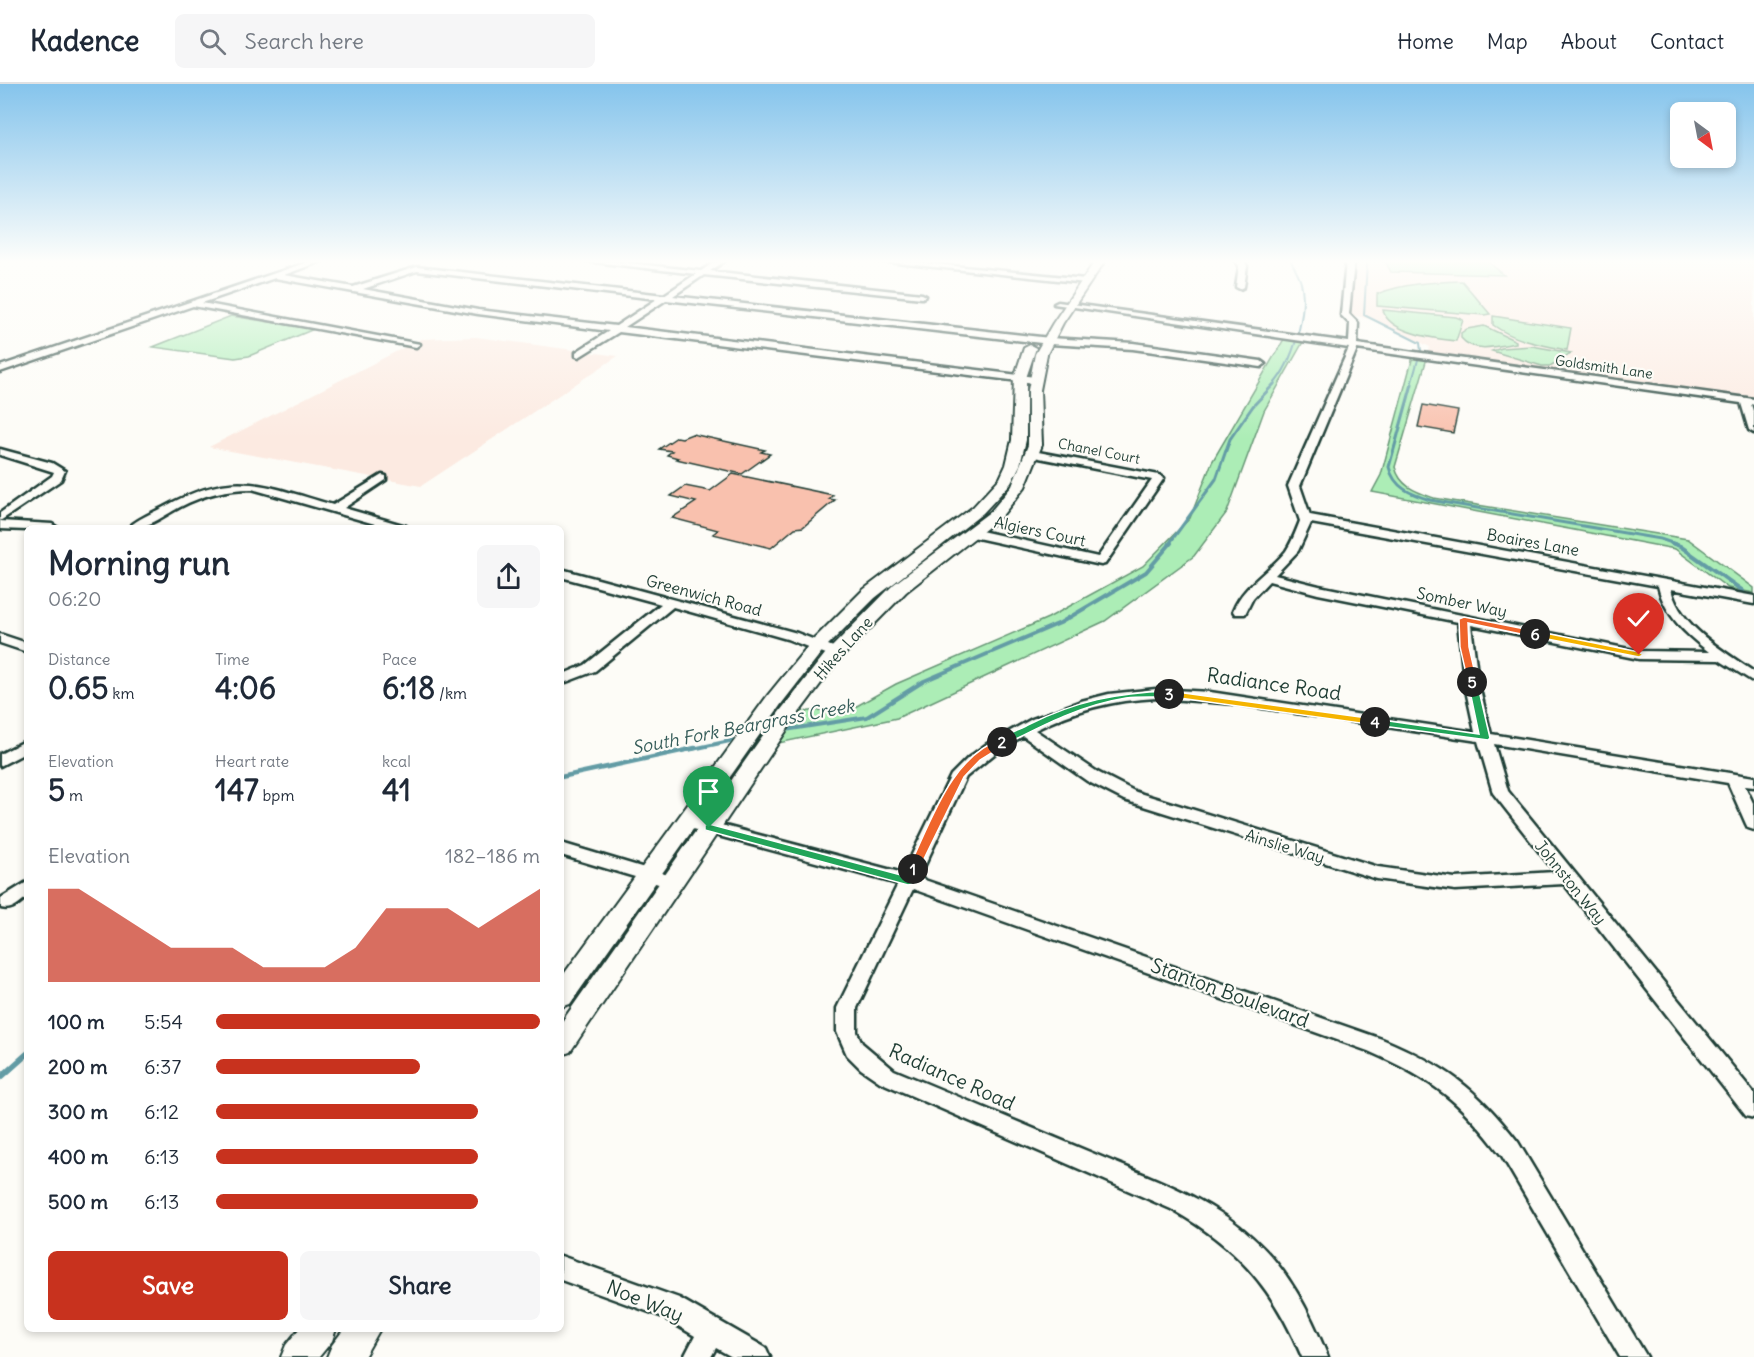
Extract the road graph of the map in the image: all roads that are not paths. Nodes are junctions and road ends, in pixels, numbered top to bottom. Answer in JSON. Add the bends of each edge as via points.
{"nodes":[{"id":1,"x":145,"y":320,"type":"edge"},
{"id":2,"x":285,"y":320,"type":"edge"},
{"id":3,"x":546,"y":320,"type":"edge"},
{"id":4,"x":629,"y":320,"type":"edge"},
{"id":5,"x":894,"y":320,"type":"edge"},
{"id":6,"x":1052,"y":320,"type":"edge"},
{"id":7,"x":1182,"y":320,"type":"edge"},
{"id":8,"x":1350,"y":320,"type":"edge"},
{"id":9,"x":616,"y":329,"type":"junction"},
{"id":10,"x":1040,"y":336,"type":"junction"},
{"id":11,"x":416,"y":344,"type":"dead end"},
{"id":12,"x":1353,"y":345,"type":"junction"},
{"id":13,"x":579,"y":354,"type":"dead end"},
{"id":14,"x":1262,"y":364,"type":"dead end"},
{"id":15,"x":0,"y":369,"type":"edge"},
{"id":16,"x":1027,"y":379,"type":"junction"},
{"id":17,"x":1749,"y":402,"type":"edge"},
{"id":18,"x":1754,"y":430,"type":"edge"},
{"id":19,"x":0,"y":452,"type":"edge"},
{"id":20,"x":1033,"y":454,"type":"junction"},
{"id":21,"x":382,"y":478,"type":"dead end"},
{"id":22,"x":335,"y":509,"type":"junction"},
{"id":23,"x":0,"y":518,"type":"edge"},
{"id":24,"x":1305,"y":518,"type":"junction"},
{"id":25,"x":0,"y":525,"type":"edge"},
{"id":26,"x":140,"y":525,"type":"edge"},
{"id":27,"x":391,"y":525,"type":"edge"},
{"id":28,"x":24,"y":526,"type":"edge"},
{"id":29,"x":972,"y":533,"type":"junction"},
{"id":30,"x":1101,"y":561,"type":"joint"},
{"id":31,"x":564,"y":574,"type":"edge"},
{"id":32,"x":1268,"y":577,"type":"junction"},
{"id":33,"x":1664,"y":584,"type":"junction"},
{"id":34,"x":1754,"y":600,"type":"edge"},
{"id":35,"x":670,"y":603,"type":"junction"},
{"id":36,"x":1240,"y":611,"type":"dead end"},
{"id":37,"x":1464,"y":619,"type":"junction"},
{"id":38,"x":0,"y":638,"type":"edge"},
{"id":39,"x":818,"y":645,"type":"junction"},
{"id":40,"x":24,"y":647,"type":"edge"},
{"id":41,"x":836,"y":652,"type":"junction"},
{"id":42,"x":1722,"y":656,"type":"junction"},
{"id":43,"x":1754,"y":678,"type":"edge"},
{"id":44,"x":564,"y":679,"type":"edge"},
{"id":45,"x":1025,"y":730,"type":"junction"},
{"id":46,"x":764,"y":731,"type":"junction"},
{"id":47,"x":1485,"y":738,"type":"junction"},
{"id":48,"x":24,"y":747,"type":"edge"},
{"id":49,"x":0,"y":761,"type":"edge"},
{"id":50,"x":1734,"y":778,"type":"junction"},
{"id":51,"x":1754,"y":782,"type":"edge"},
{"id":52,"x":687,"y":822,"type":"junction"},
{"id":53,"x":1754,"y":824,"type":"edge"},
{"id":54,"x":709,"y":828,"type":"junction"},
{"id":55,"x":564,"y":850,"type":"edge"},
{"id":56,"x":646,"y":875,"type":"junction"},
{"id":57,"x":1568,"y":878,"type":"junction"},
{"id":58,"x":908,"y":881,"type":"junction"},
{"id":59,"x":672,"y":882,"type":"junction"},
{"id":60,"x":24,"y":890,"type":"edge"},
{"id":61,"x":7,"y":903,"type":"dead end"},
{"id":62,"x":564,"y":993,"type":"edge"},
{"id":63,"x":564,"y":1040,"type":"edge"},
{"id":64,"x":1754,"y":1108,"type":"edge"},
{"id":65,"x":564,"y":1269,"type":"edge"},
{"id":66,"x":712,"y":1331,"type":"junction"},
{"id":67,"x":318,"y":1332,"type":"edge"},
{"id":68,"x":362,"y":1332,"type":"edge"},
{"id":69,"x":753,"y":1356,"type":"edge"},
{"id":70,"x":298,"y":1357,"type":"edge"},
{"id":71,"x":344,"y":1357,"type":"edge"},
{"id":72,"x":697,"y":1357,"type":"edge"},
{"id":73,"x":1315,"y":1357,"type":"edge"},
{"id":74,"x":1634,"y":1357,"type":"edge"}],
"edges":[{"from":1,"to":15,"type":"street"},
{"from":2,"to":11,"type":"street"},
{"from":3,"to":9,"type":"street"},
{"from":4,"to":9,"type":"street"},
{"from":5,"to":10,"type":"street"},
{"from":6,"to":10,"type":"main road","name":"Hikes Lane"},
{"from":7,"to":12,"type":"street","name":"Goldsmith Lane"},
{"from":8,"to":12,"type":"street","via":[[1354,324]]},
{"from":9,"to":13,"type":"street"},
{"from":9,"to":16,"type":"street"},
{"from":10,"to":14,"type":"street"},
{"from":10,"to":16,"type":"main road","name":"Hikes Lane","via":[[1041,354]]},
{"from":12,"to":17,"type":"street","name":"Goldsmith Lane"},
{"from":12,"to":24,"type":"street","via":[[1296,479],[1295,493]]},
{"from":16,"to":20,"type":"main road","name":"Hikes Lane","via":[[1036,431]]},
{"from":16,"to":39,"type":"main road","name":"Hikes Lane","via":[[1019,440],[1006,480],[978,510],[869,594]]},
{"from":17,"to":18,"type":"street"},
{"from":19,"to":23,"type":"street","via":[[60,471],[52,482]]},
{"from":20,"to":29,"type":"main road","name":"Hikes Lane","via":[[1008,501]]},
{"from":20,"to":30,"type":"street","name":"Chanel Court","via":[[1159,478]]},
{"from":21,"to":22,"type":"street"},
{"from":22,"to":26,"type":"street","via":[[253,486],[228,486],[197,494]]},
{"from":22,"to":27,"type":"street"},
{"from":24,"to":32,"type":"street","via":[[1293,550]]},
{"from":24,"to":33,"type":"street","name":"Boaires Lane"},
{"from":25,"to":28,"type":"street"},
{"from":29,"to":30,"type":"street","name":"Algiers Court"},
{"from":29,"to":41,"type":"main road","name":"Hikes Lane","via":[[900,588]]},
{"from":31,"to":35,"type":"street","name":"Greenwich Road"},
{"from":32,"to":36,"type":"street","via":[[1244,598]]},
{"from":32,"to":37,"type":"street","name":"Somber Way"},
{"from":33,"to":34,"type":"street","name":"Boaires Lane"},
{"from":33,"to":42,"type":"street","via":[[1670,606],[1679,619]]},
{"from":35,"to":39,"type":"street","name":"Greenwich Road"},
{"from":35,"to":44,"type":"street","via":[[590,668]]},
{"from":37,"to":42,"type":"street","name":"Somber Way","via":[[1639,655]]},
{"from":37,"to":47,"type":"street","name":"Johnston Way","via":[[1465,647]]},
{"from":38,"to":40,"type":"street"},
{"from":39,"to":41,"type":"street","name":"Greenwich Road"},
{"from":39,"to":46,"type":"main road","name":"Hikes Lane"},
{"from":41,"to":46,"type":"main road","name":"Hikes Lane","via":[[787,716]]},
{"from":42,"to":43,"type":"street"},
{"from":45,"to":47,"type":"street","name":"Radiance Road","via":[[1083,704],[1164,693]]},
{"from":45,"to":57,"type":"street","name":"Ainslie Way","via":[[1093,777],[1130,796],[1377,873],[1455,884]]},
{"from":45,"to":58,"type":"street","name":"Radiance Road","via":[[977,757],[959,775]]},
{"from":46,"to":52,"type":"main road","name":"Hikes Lane","via":[[744,743]]},
{"from":46,"to":54,"type":"main road","name":"Hikes Lane"},
{"from":47,"to":50,"type":"street","name":"Radiance Road"},
{"from":47,"to":57,"type":"street","name":"Johnston Way","via":[[1501,793]]},
{"from":48,"to":49,"type":"street"},
{"from":50,"to":51,"type":"street","name":"Radiance Road"},
{"from":50,"to":53,"type":"street"},
{"from":52,"to":54,"type":"street","name":"Stanton Boulevard"},
{"from":52,"to":56,"type":"main road","name":"Hikes Lane"},
{"from":54,"to":58,"type":"street","name":"Stanton Boulevard"},
{"from":54,"to":59,"type":"main road","name":"Hikes Lane"},
{"from":55,"to":56,"type":"street"},
{"from":56,"to":59,"type":"street"},
{"from":56,"to":62,"type":"main road","name":"Hikes Lane"},
{"from":57,"to":64,"type":"street","name":"Johnston Way"},
{"from":58,"to":73,"type":"street","name":"Radiance Road","via":[[847,1008],[846,1028],[857,1054],[887,1076],[1179,1201],[1217,1222],[1261,1260],[1279,1284]]},
{"from":58,"to":74,"type":"street","name":"Stanton Boulevard","via":[[1375,1045],[1448,1082],[1488,1120],[1510,1149]]},
{"from":59,"to":63,"type":"main road","name":"Hikes Lane"},
{"from":60,"to":61,"type":"street"},
{"from":65,"to":66,"type":"street","name":"Noe Way","via":[[670,1307]]},
{"from":66,"to":69,"type":"street","name":"Noe Way"},
{"from":66,"to":72,"type":"street"},
{"from":67,"to":70,"type":"main road"},
{"from":68,"to":71,"type":"main road"}]}
